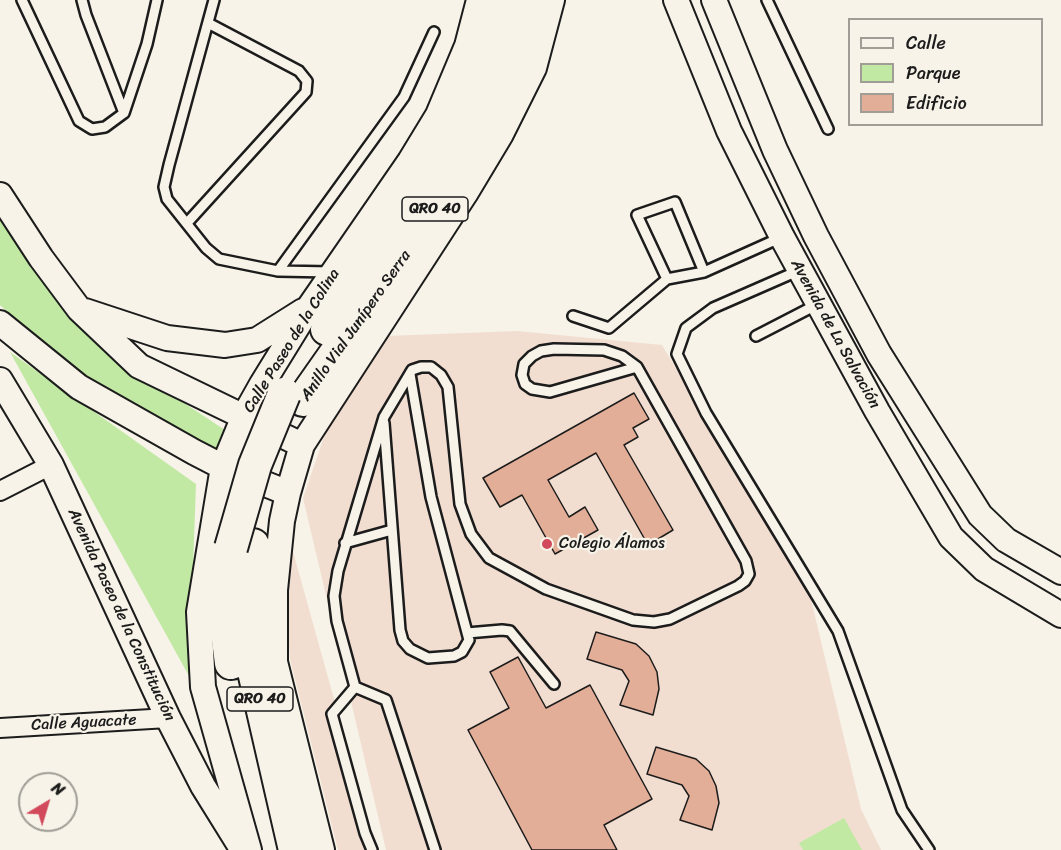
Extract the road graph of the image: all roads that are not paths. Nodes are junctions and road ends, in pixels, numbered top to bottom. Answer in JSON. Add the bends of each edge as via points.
{"nodes":[{"id":1,"x":22,"y":0,"type":"edge"},
{"id":2,"x":82,"y":0,"type":"edge"},
{"id":3,"x":157,"y":0,"type":"edge"},
{"id":4,"x":214,"y":0,"type":"edge"},
{"id":5,"x":479,"y":0,"type":"edge"},
{"id":6,"x":507,"y":0,"type":"edge"},
{"id":7,"x":533,"y":0,"type":"edge"},
{"id":8,"x":552,"y":0,"type":"edge"},
{"id":9,"x":676,"y":0,"type":"edge"},
{"id":10,"x":714,"y":0,"type":"edge"},
{"id":11,"x":767,"y":0,"type":"edge"},
{"id":12,"x":208,"y":22,"type":"junction"},
{"id":13,"x":434,"y":32,"type":"dead end"},
{"id":14,"x":124,"y":113,"type":"junction"},
{"id":15,"x":762,"y":120,"type":"junction"},
{"id":16,"x":828,"y":129,"type":"dead end"},
{"id":17,"x":729,"y":131,"type":"junction"},
{"id":18,"x":775,"y":150,"type":"junction"},
{"id":19,"x":744,"y":162,"type":"junction"},
{"id":20,"x":0,"y":195,"type":"edge"},
{"id":21,"x":187,"y":223,"type":"junction"},
{"id":22,"x":782,"y":237,"type":"junction"},
{"id":23,"x":800,"y":270,"type":"junction"},
{"id":24,"x":278,"y":272,"type":"junction"},
{"id":25,"x":334,"y":272,"type":"junction"},
{"id":26,"x":704,"y":272,"type":"junction"},
{"id":27,"x":667,"y":279,"type":"junction"},
{"id":28,"x":818,"y":304,"type":"junction"},
{"id":29,"x":310,"y":306,"type":"junction"},
{"id":30,"x":79,"y":309,"type":"junction"},
{"id":31,"x":573,"y":316,"type":"dead end"},
{"id":32,"x":0,"y":323,"type":"edge"},
{"id":33,"x":756,"y":336,"type":"dead end"},
{"id":34,"x":879,"y":354,"type":"junction"},
{"id":35,"x":637,"y":367,"type":"junction"},
{"id":36,"x":854,"y":369,"type":"junction"},
{"id":37,"x":410,"y":374,"type":"junction"},
{"id":38,"x":0,"y":380,"type":"edge"},
{"id":39,"x":904,"y":395,"type":"junction"},
{"id":40,"x":293,"y":397,"type":"junction"},
{"id":41,"x":249,"y":407,"type":"junction"},
{"id":42,"x":877,"y":411,"type":"junction"},
{"id":43,"x":384,"y":417,"type":"junction"},
{"id":44,"x":307,"y":438,"type":"junction"},
{"id":45,"x":51,"y":465,"type":"junction"},
{"id":46,"x":222,"y":477,"type":"junction"},
{"id":47,"x":0,"y":491,"type":"edge"},
{"id":48,"x":286,"y":502,"type":"junction"},
{"id":49,"x":980,"y":515,"type":"junction"},
{"id":50,"x":392,"y":530,"type":"junction"},
{"id":51,"x":951,"y":537,"type":"junction"},
{"id":52,"x":1006,"y":540,"type":"junction"},
{"id":53,"x":345,"y":543,"type":"junction"},
{"id":54,"x":242,"y":547,"type":"junction"},
{"id":55,"x":984,"y":569,"type":"junction"},
{"id":56,"x":1061,"y":572,"type":"edge"},
{"id":57,"x":1061,"y":615,"type":"edge"},
{"id":58,"x":467,"y":633,"type":"junction"},
{"id":59,"x":554,"y":684,"type":"dead end"},
{"id":60,"x":355,"y":687,"type":"junction"},
{"id":61,"x":168,"y":718,"type":"junction"},
{"id":62,"x":0,"y":728,"type":"edge"},
{"id":63,"x":243,"y":850,"type":"edge"},
{"id":64,"x":249,"y":850,"type":"edge"},
{"id":65,"x":274,"y":850,"type":"edge"},
{"id":66,"x":295,"y":850,"type":"edge"},
{"id":67,"x":322,"y":850,"type":"edge"},
{"id":68,"x":372,"y":850,"type":"edge"},
{"id":69,"x":435,"y":850,"type":"edge"},
{"id":70,"x":929,"y":850,"type":"edge"}],
"edges":[{"from":1,"to":14,"type":"lane","via":[[79,121],[92,129],[105,127]]},
{"from":2,"to":14,"type":"lane"},
{"from":3,"to":14,"type":"lane"},
{"from":4,"to":12,"type":"lane"},
{"from":5,"to":25,"type":"street","name":"Calle Paseo de la Colina","via":[[467,46],[438,115]]},
{"from":6,"to":40,"type":"highway","name":"Anillo Vial Junípero Serra","number":"QRO 40","via":[[493,46],[445,152]]},
{"from":7,"to":40,"type":"highway","name":"Anillo Vial Junípero Serra","number":"QRO 40","via":[[519,55],[495,116],[409,249]]},
{"from":8,"to":44,"type":"street","via":[[534,68],[501,134]]},
{"from":9,"to":17,"type":"street","name":"Avenida de La Salvación"},
{"from":10,"to":15,"type":"street","name":"Avenida de La Salvación"},
{"from":11,"to":16,"type":"lane"},
{"from":12,"to":21,"type":"lane","via":[[164,187],[167,199]]},
{"from":12,"to":21,"type":"lane","via":[[299,71],[307,81],[306,92]]},
{"from":13,"to":24,"type":"lane","via":[[404,97]]},
{"from":15,"to":17,"type":"street"},
{"from":15,"to":18,"type":"street","name":"Avenida de La Salvación"},
{"from":17,"to":19,"type":"street","name":"Avenida de La Salvación"},
{"from":18,"to":19,"type":"street"},
{"from":18,"to":34,"type":"street","name":"Avenida de La Salvación"},
{"from":19,"to":22,"type":"street","name":"Avenida de La Salvación"},
{"from":20,"to":30,"type":"street"},
{"from":21,"to":24,"type":"lane","via":[[219,259]]},
{"from":22,"to":23,"type":"street","name":"Avenida de La Salvación"},
{"from":22,"to":26,"type":"lane"},
{"from":23,"to":28,"type":"street","name":"Avenida de La Salvación"},
{"from":23,"to":70,"type":"lane","via":[[712,308],[686,328],[677,354],[706,413],[838,631],[902,810]]},
{"from":24,"to":25,"type":"lane"},
{"from":25,"to":29,"type":"street","name":"Calle Paseo de la Colina"},
{"from":26,"to":27,"type":"lane"},
{"from":26,"to":27,"type":"lane","via":[[675,202],[637,215]]},
{"from":27,"to":31,"type":"lane","via":[[609,328]]},
{"from":28,"to":33,"type":"lane"},
{"from":28,"to":36,"type":"street","name":"Avenida de La Salvación"},
{"from":29,"to":30,"type":"street","via":[[258,340],[225,345],[166,338]]},
{"from":29,"to":41,"type":"street","name":"Calle Paseo de la Colina"},
{"from":30,"to":41,"type":"street","via":[[139,366]]},
{"from":32,"to":46,"type":"street","via":[[79,387]]},
{"from":34,"to":36,"type":"street"},
{"from":34,"to":39,"type":"street","name":"Avenida de La Salvación"},
{"from":35,"to":35,"type":"lane","via":[[604,350],[554,349],[532,356],[524,364],[522,375],[532,389],[550,393]]},
{"from":35,"to":37,"type":"lane","via":[[746,561],[749,574],[738,586],[670,619],[654,622],[633,620],[546,589],[489,558],[471,534],[460,504],[448,387],[431,367],[412,370]]},
{"from":36,"to":42,"type":"street","name":"Avenida de La Salvación"},
{"from":37,"to":43,"type":"lane"},
{"from":37,"to":58,"type":"lane","via":[[431,496]]},
{"from":38,"to":45,"type":"street","name":"Avenida Paseo de la Constitución"},
{"from":39,"to":42,"type":"street"},
{"from":39,"to":49,"type":"street","name":"Avenida de La Salvación"},
{"from":40,"to":54,"type":"highway","name":"Anillo Vial Junípero Serra","number":"QRO 40","via":[[275,470]]},
{"from":41,"to":44,"type":"street"},
{"from":41,"to":46,"type":"street","name":"Calle Paseo de la Colina"},
{"from":42,"to":51,"type":"street","name":"Avenida de La Salvación"},
{"from":43,"to":50,"type":"lane"},
{"from":43,"to":53,"type":"lane"},
{"from":44,"to":48,"type":"street"},
{"from":45,"to":47,"type":"street"},
{"from":45,"to":61,"type":"street","name":"Avenida Paseo de la Constitución"},
{"from":46,"to":48,"type":"street","via":[[254,496]]},
{"from":46,"to":64,"type":"street","name":"Calle Paseo de la Colina","via":[[199,612],[203,687]]},
{"from":48,"to":67,"type":"street","via":[[275,590],[275,662]]},
{"from":49,"to":51,"type":"street"},
{"from":49,"to":52,"type":"street","name":"Avenida de La Salvación"},
{"from":50,"to":53,"type":"lane"},
{"from":50,"to":58,"type":"lane","via":[[403,641],[428,657],[454,656],[466,647]]},
{"from":51,"to":55,"type":"street","name":"Avenida de La Salvación"},
{"from":52,"to":55,"type":"street"},
{"from":52,"to":56,"type":"street","name":"Avenida de La Salvación"},
{"from":53,"to":60,"type":"lane","via":[[334,596]]},
{"from":54,"to":65,"type":"highway","name":"Anillo Vial Junípero Serra","number":"QRO 40","via":[[223,600],[233,679]]},
{"from":54,"to":66,"type":"highway","name":"Anillo Vial Junípero Serra","number":"QRO 40","via":[[250,567],[247,641]]},
{"from":55,"to":57,"type":"street","name":"Avenida de La Salvación"},
{"from":58,"to":59,"type":"lane","via":[[510,631]]},
{"from":60,"to":68,"type":"lane","via":[[332,714]]},
{"from":60,"to":69,"type":"lane","via":[[386,700]]},
{"from":61,"to":62,"type":"street","name":"Calle Aguacate"},
{"from":61,"to":63,"type":"street","name":"Avenida Paseo de la Constitución","via":[[203,786]]}]}
